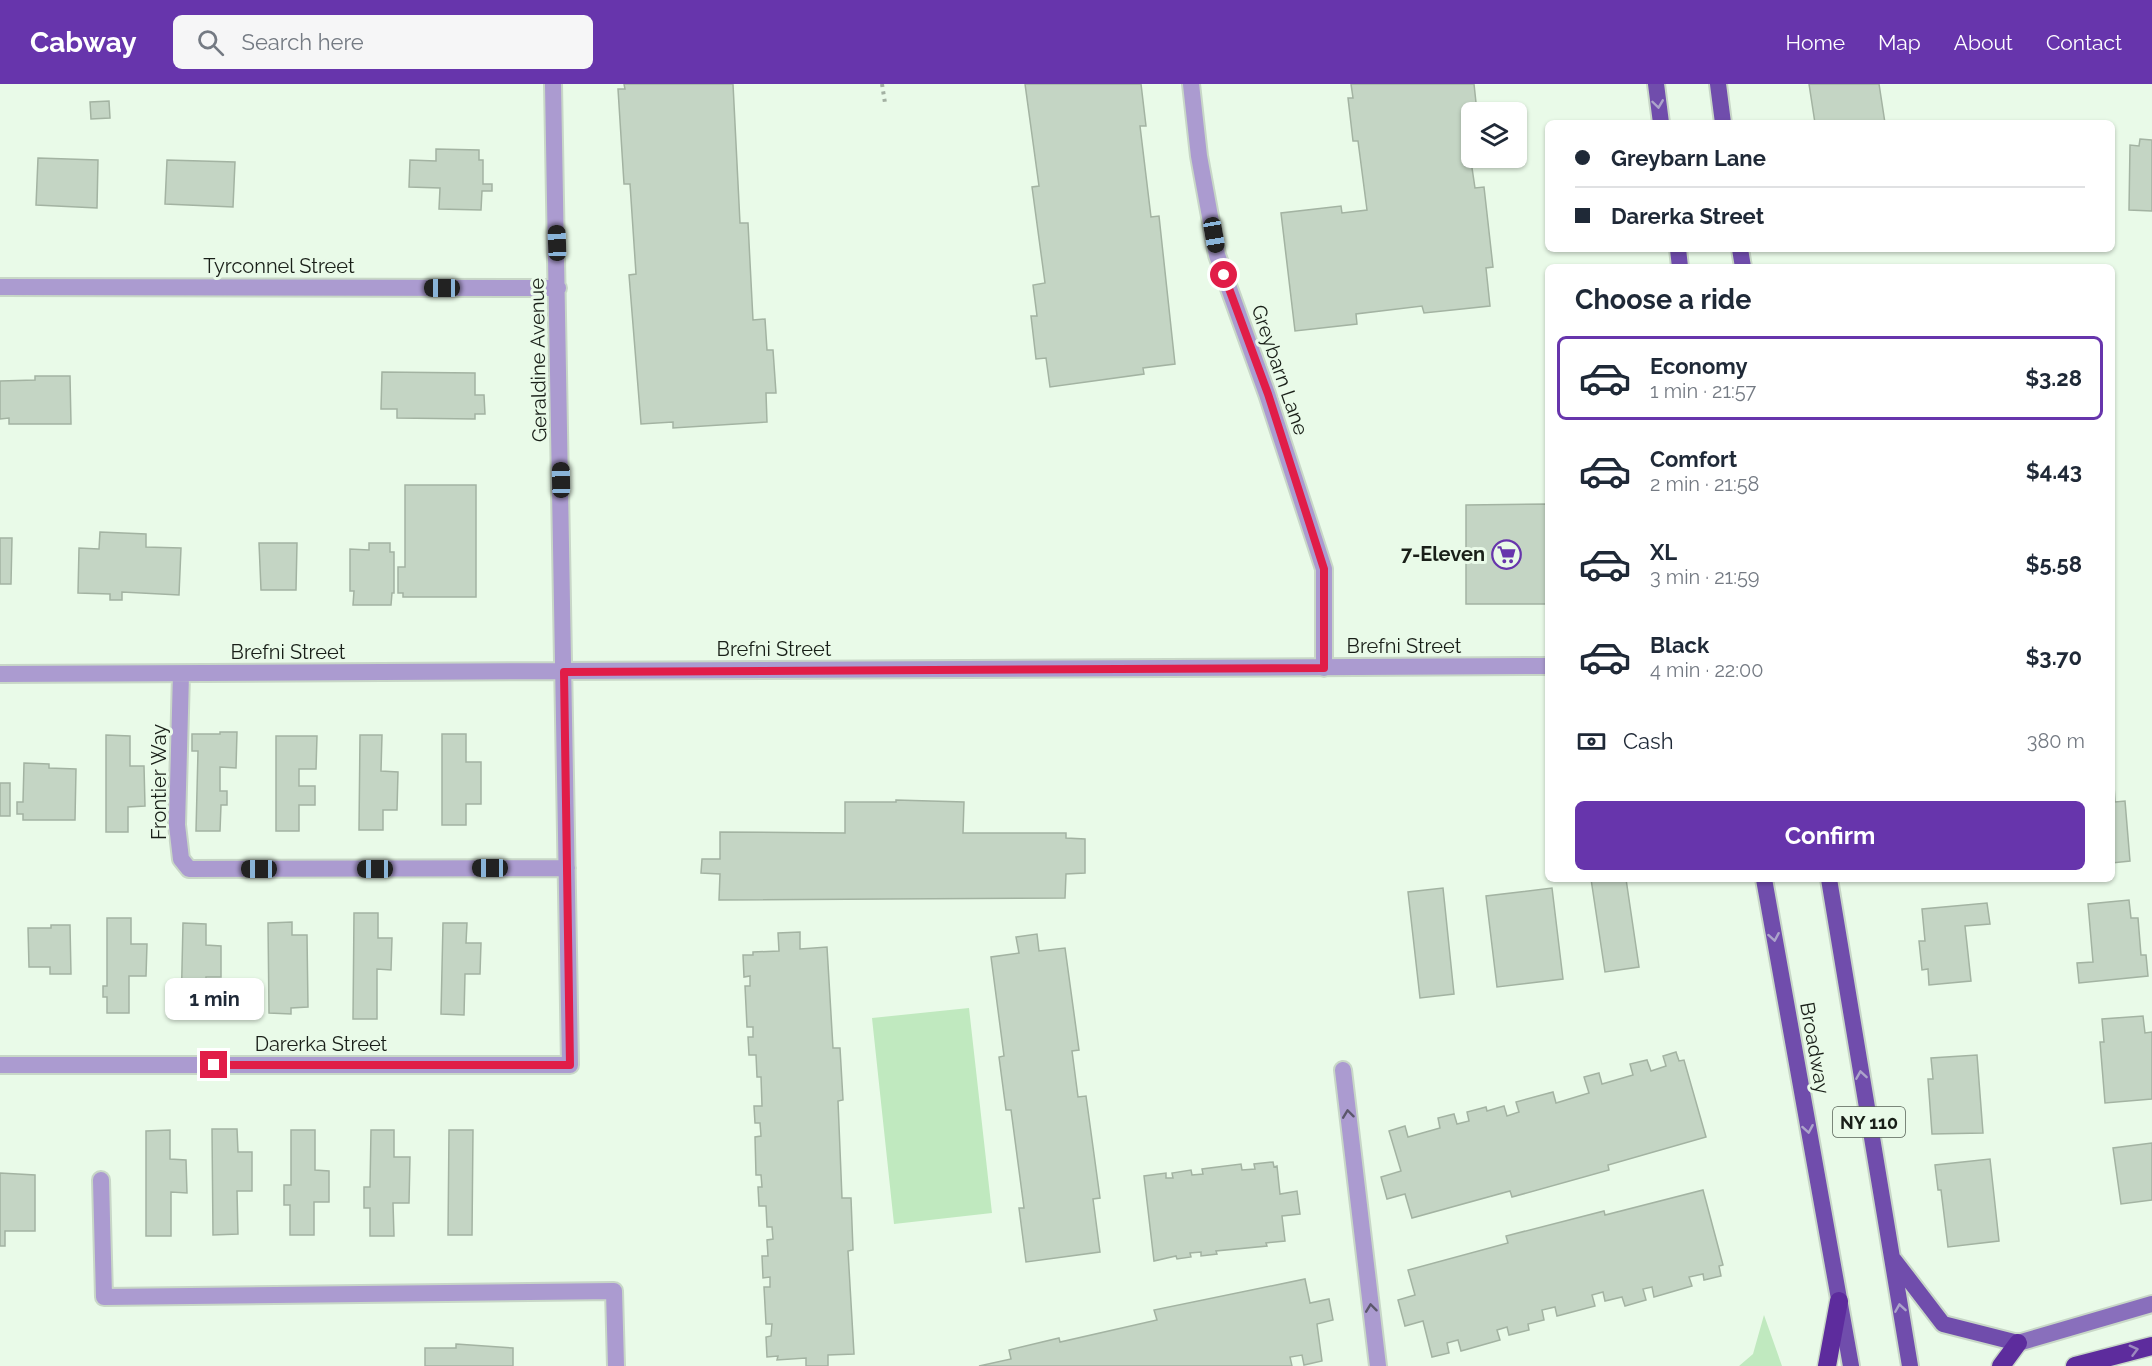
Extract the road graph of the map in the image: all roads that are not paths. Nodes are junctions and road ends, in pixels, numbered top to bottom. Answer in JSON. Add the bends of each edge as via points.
{"nodes":[{"id":1,"x":554,"y":84,"type":"edge"},
{"id":2,"x":1191,"y":84,"type":"edge"},
{"id":3,"x":1656,"y":84,"type":"edge"},
{"id":4,"x":1718,"y":84,"type":"edge"},
{"id":5,"x":1661,"y":120,"type":"edge"},
{"id":6,"x":1723,"y":120,"type":"edge"},
{"id":7,"x":0,"y":287,"type":"edge"},
{"id":8,"x":558,"y":288,"type":"junction"},
{"id":9,"x":1545,"y":666,"type":"edge"},
{"id":10,"x":1324,"y":668,"type":"junction"},
{"id":11,"x":564,"y":672,"type":"junction"},
{"id":12,"x":0,"y":674,"type":"edge"},
{"id":13,"x":181,"y":674,"type":"junction"},
{"id":14,"x":567,"y":868,"type":"junction"},
{"id":15,"x":1765,"y":882,"type":"edge"},
{"id":16,"x":1829,"y":882,"type":"edge"},
{"id":17,"x":0,"y":1065,"type":"edge"},
{"id":18,"x":1343,"y":1070,"type":"dead end"},
{"id":19,"x":101,"y":1180,"type":"dead end"},
{"id":20,"x":1892,"y":1258,"type":"junction"},
{"id":21,"x":1839,"y":1301,"type":"junction"},
{"id":22,"x":2152,"y":1304,"type":"edge"},
{"id":23,"x":2018,"y":1343,"type":"junction"},
{"id":24,"x":2152,"y":1346,"type":"edge"},
{"id":25,"x":616,"y":1366,"type":"edge"},
{"id":26,"x":1378,"y":1366,"type":"edge"},
{"id":27,"x":1827,"y":1366,"type":"edge"},
{"id":28,"x":1851,"y":1366,"type":"edge"},
{"id":29,"x":1910,"y":1366,"type":"edge"},
{"id":30,"x":2001,"y":1366,"type":"edge"},
{"id":31,"x":2075,"y":1366,"type":"edge"}],
"edges":[{"from":1,"to":8,"type":"street","name":"Geraldine Avenue"},
{"from":2,"to":10,"type":"street","name":"Greybarn Lane","via":[[1217,255],[1268,394],[1324,569]]},
{"from":3,"to":5,"type":"main road","one_way":true},
{"from":4,"to":6,"type":"main road"},
{"from":7,"to":8,"type":"street","name":"Tyrconnel Street"},
{"from":8,"to":11,"type":"street","name":"Geraldine Avenue"},
{"from":9,"to":10,"type":"street","name":"Brefni Street"},
{"from":10,"to":11,"type":"street","name":"Brefni Street"},
{"from":11,"to":13,"type":"street","name":"Brefni Street"},
{"from":11,"to":14,"type":"street"},
{"from":12,"to":13,"type":"street","name":"Brefni Street"},
{"from":13,"to":14,"type":"street","name":"Frontier Way","via":[[177,825],[181,859],[189,869]]},
{"from":14,"to":17,"type":"street","name":"Darerka Street","via":[[570,1065]]},
{"from":15,"to":21,"type":"main road","name":"Broadway","number":"NY 110","one_way":true},
{"from":20,"to":16,"type":"main road","name":"Broadway","number":"NY 110","one_way":true},
{"from":26,"to":18,"type":"street","one_way":true},
{"from":19,"to":25,"type":"street","via":[[104,1297],[614,1292]]},
{"from":20,"to":23,"type":"main road","via":[[1943,1324]]},
{"from":29,"to":20,"type":"main road","name":"Broadway","number":"NY 110","one_way":true},
{"from":21,"to":27,"type":"highway"},
{"from":21,"to":28,"type":"main road","name":"Broadway","number":"NY 110"},
{"from":22,"to":23,"type":"main road"},
{"from":23,"to":30,"type":"highway"},
{"from":31,"to":24,"type":"highway","one_way":true}]}
